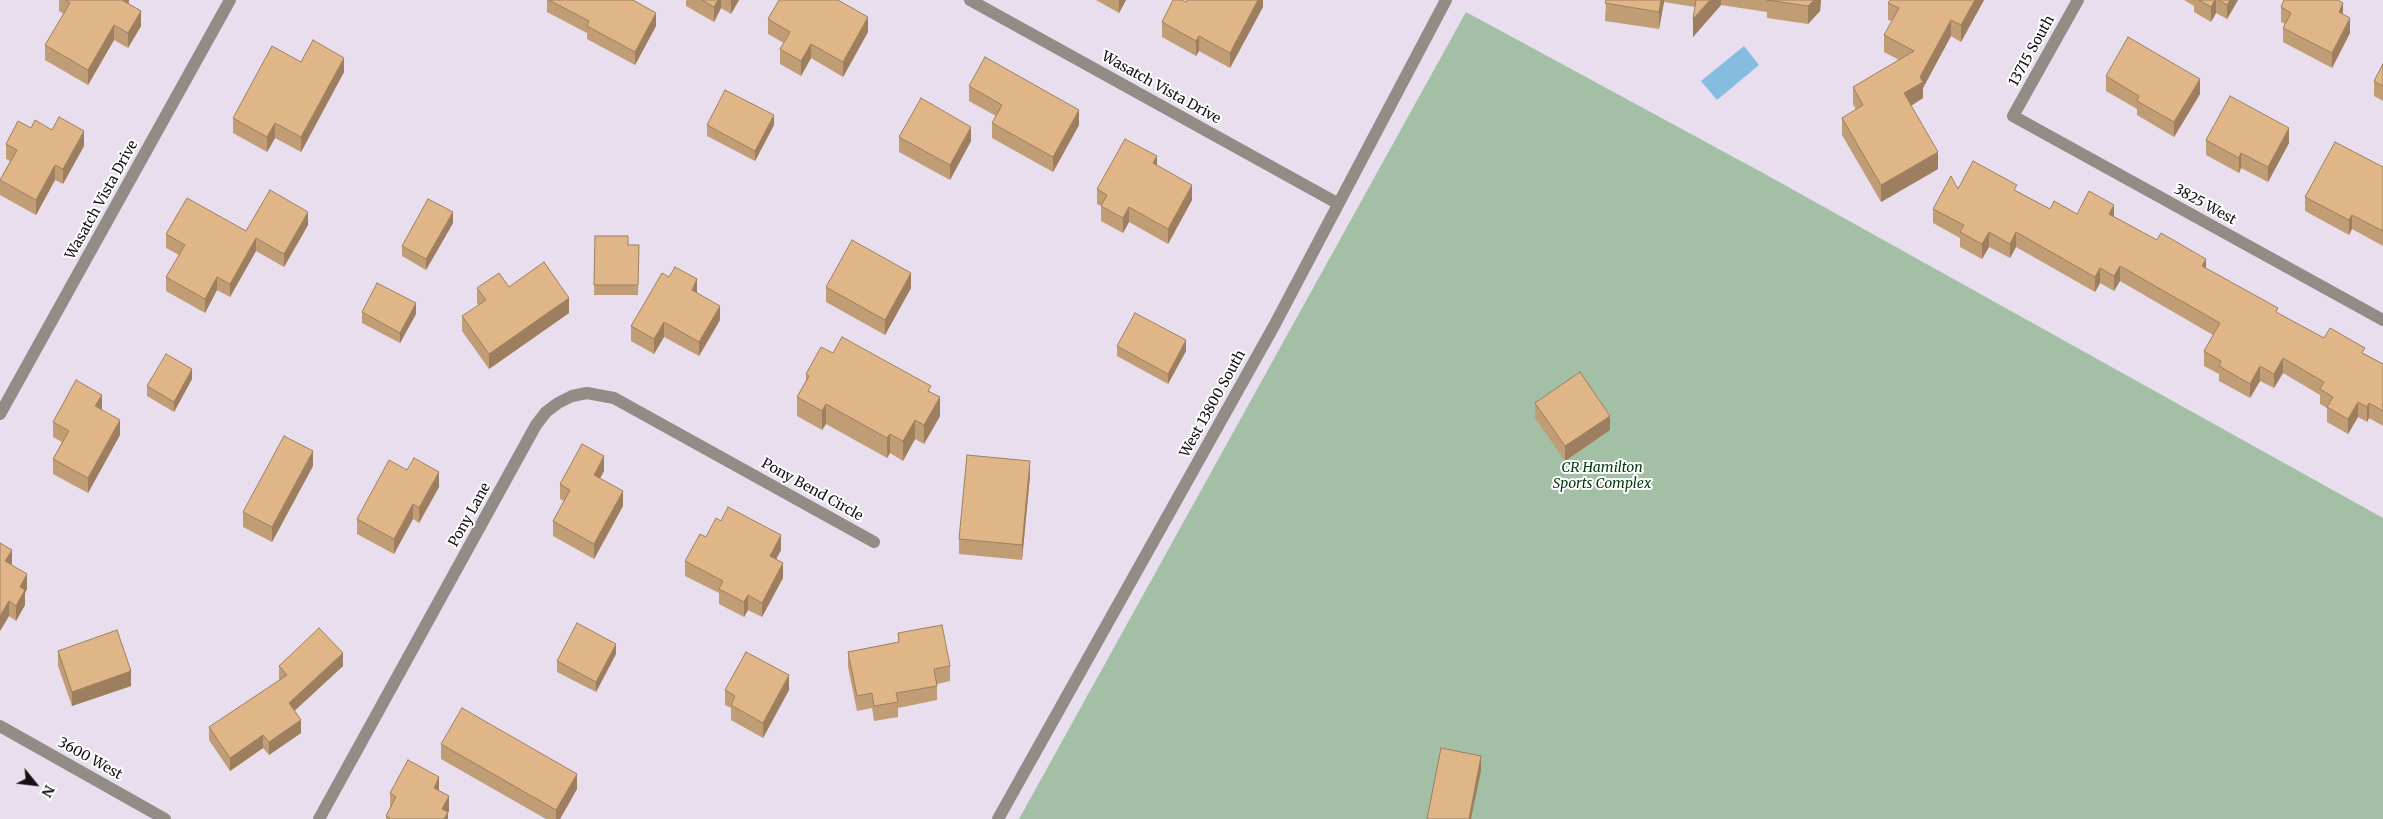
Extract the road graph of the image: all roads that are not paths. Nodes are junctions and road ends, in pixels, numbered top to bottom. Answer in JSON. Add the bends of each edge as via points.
{"nodes":[{"id":1,"x":230,"y":0,"type":"edge"},
{"id":2,"x":970,"y":0,"type":"edge"},
{"id":3,"x":1446,"y":0,"type":"edge"},
{"id":4,"x":2078,"y":0,"type":"edge"},
{"id":5,"x":2013,"y":116,"type":"joint"},
{"id":6,"x":1337,"y":203,"type":"junction"},
{"id":7,"x":2383,"y":320,"type":"edge"},
{"id":8,"x":0,"y":414,"type":"edge"},
{"id":9,"x":735,"y":465,"type":"joint"},
{"id":10,"x":874,"y":542,"type":"dead end"},
{"id":11,"x":0,"y":726,"type":"edge"},
{"id":12,"x":165,"y":819,"type":"edge"},
{"id":13,"x":319,"y":819,"type":"edge"},
{"id":14,"x":998,"y":819,"type":"edge"}],
"edges":[{"from":1,"to":8,"type":"street","name":"Wasatch Vista Drive"},
{"from":2,"to":6,"type":"street","name":"Wasatch Vista Drive"},
{"from":3,"to":6,"type":"street","name":"West 13800 South"},
{"from":4,"to":5,"type":"street","name":"13715 South"},
{"from":5,"to":7,"type":"street","name":"3825 West"},
{"from":6,"to":14,"type":"street","name":"West 13800 South","via":[[1274,326]]},
{"from":9,"to":10,"type":"street","name":"Pony Bend Circle"},
{"from":9,"to":13,"type":"street","name":"Pony Lane","via":[[626,404],[601,395],[572,396],[546,412]]},
{"from":11,"to":12,"type":"street","name":"3600 West"}]}
